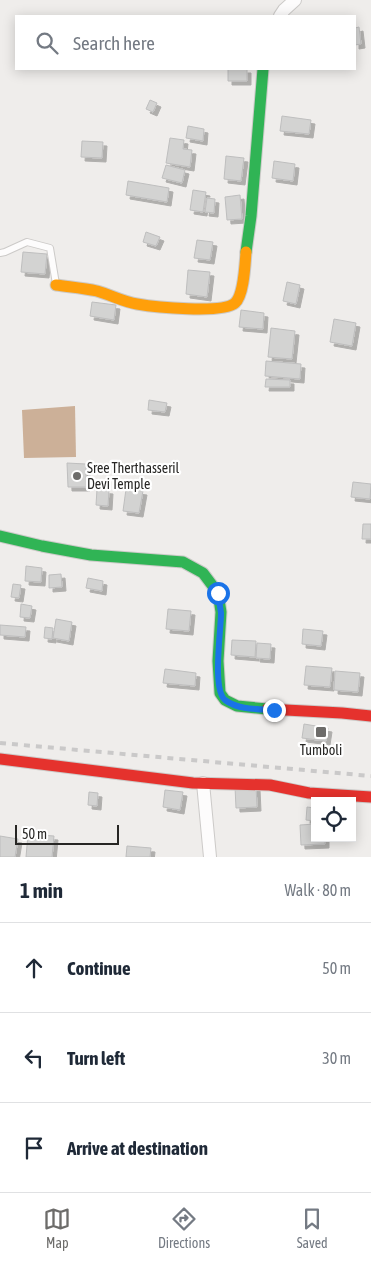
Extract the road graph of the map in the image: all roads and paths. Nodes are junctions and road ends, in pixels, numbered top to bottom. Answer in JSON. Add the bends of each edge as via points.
{"nodes":[{"id":1,"x":295,"y":0,"type":"edge"},
{"id":2,"x":281,"y":15,"type":"edge"},
{"id":3,"x":263,"y":70,"type":"edge"},
{"id":4,"x":0,"y":253,"type":"edge"},
{"id":5,"x":56,"y":285,"type":"joint"},
{"id":6,"x":0,"y":536,"type":"edge"},
{"id":7,"x":371,"y":716,"type":"edge"},
{"id":8,"x":0,"y":759,"type":"edge"},
{"id":9,"x":203,"y":784,"type":"junction"},
{"id":10,"x":371,"y":796,"type":"edge"},
{"id":11,"x":210,"y":857,"type":"edge"}],
"edges":[{"from":1,"to":2,"type":"street"},
{"from":3,"to":5,"type":"street","via":[[251,216],[238,302],[216,309],[161,307]]},
{"from":4,"to":5,"type":"lane","via":[[26,242],[50,248]]},
{"from":6,"to":7,"type":"street","via":[[91,555],[183,562],[203,573],[218,593],[221,612],[218,661],[220,693],[224,700],[237,706]]},
{"from":8,"to":9,"type":"street"},
{"from":9,"to":10,"type":"street","via":[[270,785],[309,792]]},
{"from":9,"to":11,"type":"street"}]}
